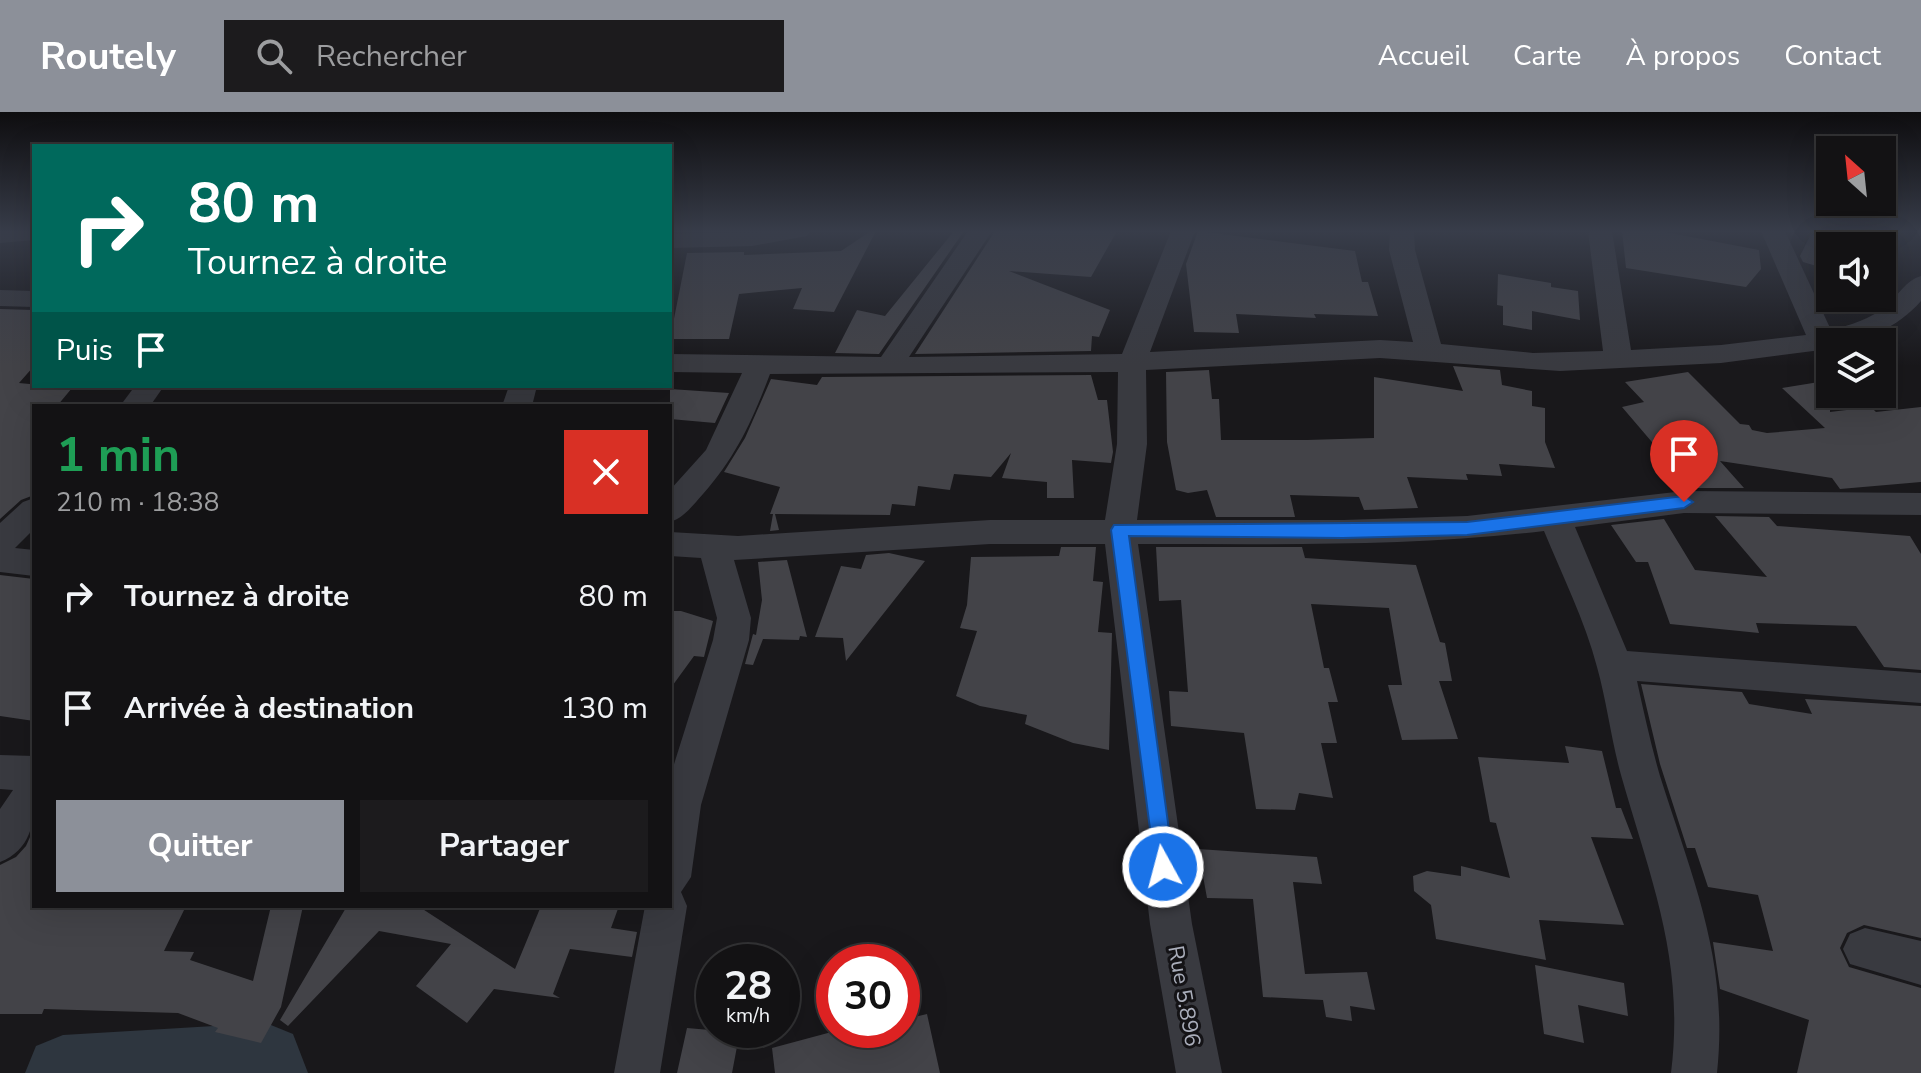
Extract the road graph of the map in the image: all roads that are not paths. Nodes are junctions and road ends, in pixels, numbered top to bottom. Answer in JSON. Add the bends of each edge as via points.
{"nodes":[{"id":1,"x":950,"y":276,"type":"edge"},
{"id":2,"x":1166,"y":276,"type":"edge"},
{"id":3,"x":1409,"y":276,"type":"edge"},
{"id":4,"x":1606,"y":276,"type":"edge"},
{"id":5,"x":1793,"y":276,"type":"edge"},
{"id":6,"x":1921,"y":284,"type":"edge"},
{"id":7,"x":0,"y":298,"type":"edge"},
{"id":8,"x":32,"y":299,"type":"edge"},
{"id":9,"x":1817,"y":328,"type":"edge"},
{"id":10,"x":1863,"y":328,"type":"edge"},
{"id":11,"x":1816,"y":341,"type":"edge"},
{"id":12,"x":1429,"y":349,"type":"junction"},
{"id":13,"x":1618,"y":359,"type":"junction"},
{"id":14,"x":672,"y":363,"type":"edge"},
{"id":15,"x":1132,"y":363,"type":"junction"},
{"id":16,"x":760,"y":365,"type":"junction"},
{"id":17,"x":889,"y":366,"type":"junction"},
{"id":18,"x":1921,"y":504,"type":"edge"},
{"id":19,"x":672,"y":508,"type":"edge"},
{"id":20,"x":32,"y":512,"type":"edge"},
{"id":21,"x":1555,"y":518,"type":"junction"},
{"id":22,"x":1120,"y":530,"type":"junction"},
{"id":23,"x":0,"y":543,"type":"edge"},
{"id":24,"x":672,"y":544,"type":"edge"},
{"id":25,"x":714,"y":547,"type":"junction"},
{"id":26,"x":0,"y":559,"type":"edge"},
{"id":27,"x":32,"y":563,"type":"edge"},
{"id":28,"x":1615,"y":665,"type":"junction"},
{"id":29,"x":1921,"y":688,"type":"edge"},
{"id":30,"x":0,"y":772,"type":"edge"},
{"id":31,"x":32,"y":773,"type":"edge"},
{"id":32,"x":32,"y":795,"type":"edge"},
{"id":33,"x":676,"y":804,"type":"edge"},
{"id":34,"x":0,"y":843,"type":"edge"},
{"id":35,"x":672,"y":853,"type":"edge"},
{"id":36,"x":666,"y":908,"type":"edge"},
{"id":37,"x":1865,"y":949,"type":"dead end"},
{"id":38,"x":1921,"y":963,"type":"edge"},
{"id":39,"x":637,"y":1073,"type":"edge"},
{"id":40,"x":1199,"y":1073,"type":"edge"},
{"id":41,"x":1694,"y":1073,"type":"edge"}],
"edges":[{"from":1,"to":17,"type":"street"},
{"from":2,"to":15,"type":"street"},
{"from":3,"to":12,"type":"street"},
{"from":4,"to":13,"type":"street"},
{"from":5,"to":9,"type":"street"},
{"from":6,"to":10,"type":"street","via":[[1897,311]]},
{"from":7,"to":8,"type":"street"},
{"from":11,"to":13,"type":"street"},
{"from":12,"to":13,"type":"street","via":[[1521,362]]},
{"from":12,"to":15,"type":"street","via":[[1318,350]]},
{"from":14,"to":16,"type":"street"},
{"from":15,"to":17,"type":"street"},
{"from":15,"to":22,"type":"street","name":"Rue 5.896","via":[[1132,444]]},
{"from":16,"to":17,"type":"street"},
{"from":16,"to":19,"type":"street","via":[[717,458]]},
{"from":18,"to":21,"type":"street","via":[[1684,502]]},
{"from":20,"to":23,"type":"street"},
{"from":21,"to":22,"type":"street","via":[[1451,529],[1343,532]]},
{"from":21,"to":28,"type":"street"},
{"from":22,"to":25,"type":"street","via":[[976,532]]},
{"from":22,"to":40,"type":"street","name":"Rue 5.896","via":[[1171,924]]},
{"from":24,"to":25,"type":"street"},
{"from":25,"to":33,"type":"street","via":[[734,618],[731,640]]},
{"from":26,"to":27,"type":"street"},
{"from":28,"to":29,"type":"street"},
{"from":28,"to":41,"type":"street","via":[[1640,772],[1691,938],[1701,1022]]},
{"from":30,"to":31,"type":"street"},
{"from":32,"to":34,"type":"street"},
{"from":33,"to":35,"type":"street"},
{"from":36,"to":39,"type":"street"},
{"from":37,"to":38,"type":"street"}]}
